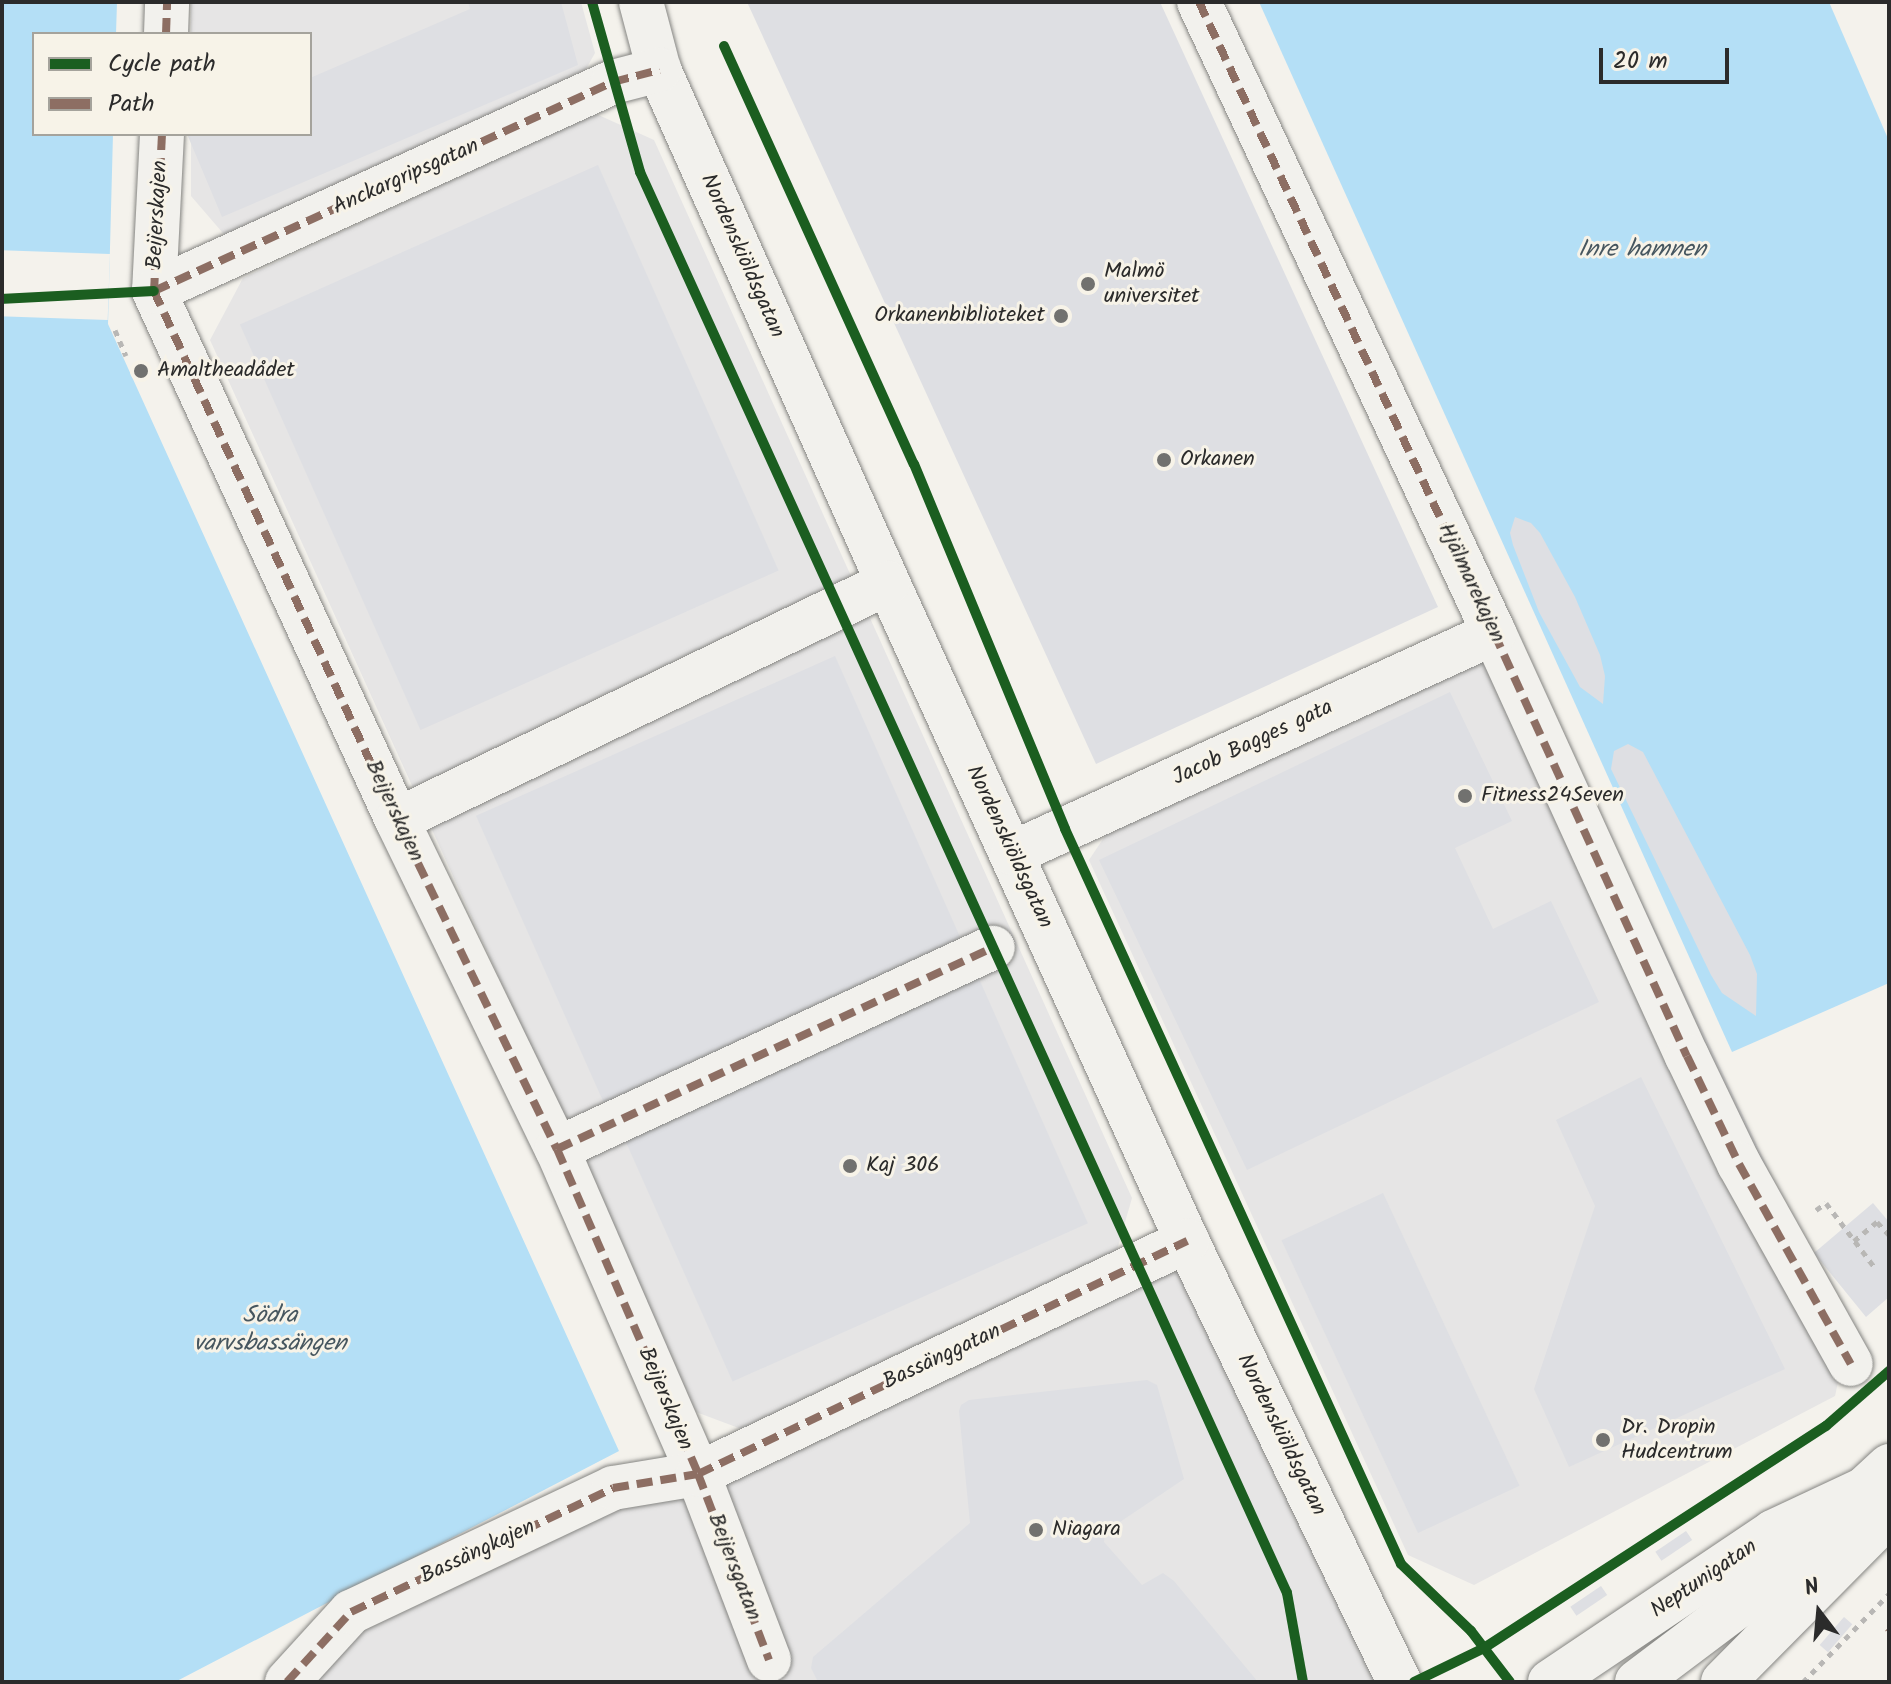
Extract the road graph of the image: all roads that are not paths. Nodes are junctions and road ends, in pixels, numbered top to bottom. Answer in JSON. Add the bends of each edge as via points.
{"nodes":[{"id":1,"x":167,"y":2,"type":"edge"},
{"id":2,"x":641,"y":2,"type":"edge"},
{"id":3,"x":1199,"y":2,"type":"edge"},
{"id":4,"x":166,"y":32,"type":"edge"},
{"id":5,"x":659,"y":70,"type":"junction"},
{"id":6,"x":162,"y":136,"type":"edge"},
{"id":7,"x":154,"y":291,"type":"junction"},
{"id":8,"x":888,"y":583,"type":"junction"},
{"id":9,"x":1494,"y":633,"type":"junction"},
{"id":10,"x":397,"y":820,"type":"junction"},
{"id":11,"x":1013,"y":853,"type":"junction"},
{"id":12,"x":993,"y":948,"type":"dead end"},
{"id":13,"x":557,"y":1149,"type":"junction"},
{"id":14,"x":1187,"y":1241,"type":"junction"},
{"id":15,"x":1851,"y":1364,"type":"dead end"},
{"id":16,"x":698,"y":1474,"type":"junction"},
{"id":17,"x":1881,"y":1490,"type":"edge"},
{"id":18,"x":769,"y":1660,"type":"dead end"},
{"id":19,"x":287,"y":1682,"type":"edge"},
{"id":20,"x":1399,"y":1682,"type":"edge"},
{"id":21,"x":1550,"y":1682,"type":"edge"},
{"id":22,"x":1637,"y":1682,"type":"edge"},
{"id":23,"x":1723,"y":1682,"type":"edge"}],
"edges":[{"from":1,"to":4,"type":"street"},
{"from":2,"to":5,"type":"street","name":"Nordenskiöldsgatan"},
{"from":3,"to":9,"type":"street","name":"Hjälmarekajen"},
{"from":5,"to":7,"type":"street","name":"Anckargripsgatan","via":[[613,82]]},
{"from":5,"to":8,"type":"street","name":"Nordenskiöldsgatan"},
{"from":6,"to":7,"type":"street","name":"Beijerskajen"},
{"from":7,"to":10,"type":"street","name":"Beijerskajen"},
{"from":8,"to":10,"type":"street"},
{"from":8,"to":11,"type":"street","name":"Nordenskiöldsgatan"},
{"from":9,"to":11,"type":"street","name":"Jacob Bagges gata"},
{"from":9,"to":15,"type":"street","name":"Hjälmarekajen","via":[[1739,1164]]},
{"from":10,"to":13,"type":"street","name":"Beijerskajen"},
{"from":11,"to":14,"type":"street","name":"Nordenskiöldsgatan"},
{"from":12,"to":13,"type":"street"},
{"from":13,"to":16,"type":"street","name":"Beijerskajen"},
{"from":14,"to":16,"type":"street","name":"Bassänggatan"},
{"from":14,"to":20,"type":"street","name":"Nordenskiöldsgatan"},
{"from":16,"to":18,"type":"street","name":"Beijersgatan"},
{"from":16,"to":19,"type":"street","name":"Bassängkajen","via":[[613,1488],[351,1612]]},
{"from":17,"to":21,"type":"street","name":"Neptunigatan","via":[[1773,1532]]},
{"from":17,"to":22,"type":"street","name":"Neptunigatan"},
{"from":17,"to":23,"type":"street"}]}
